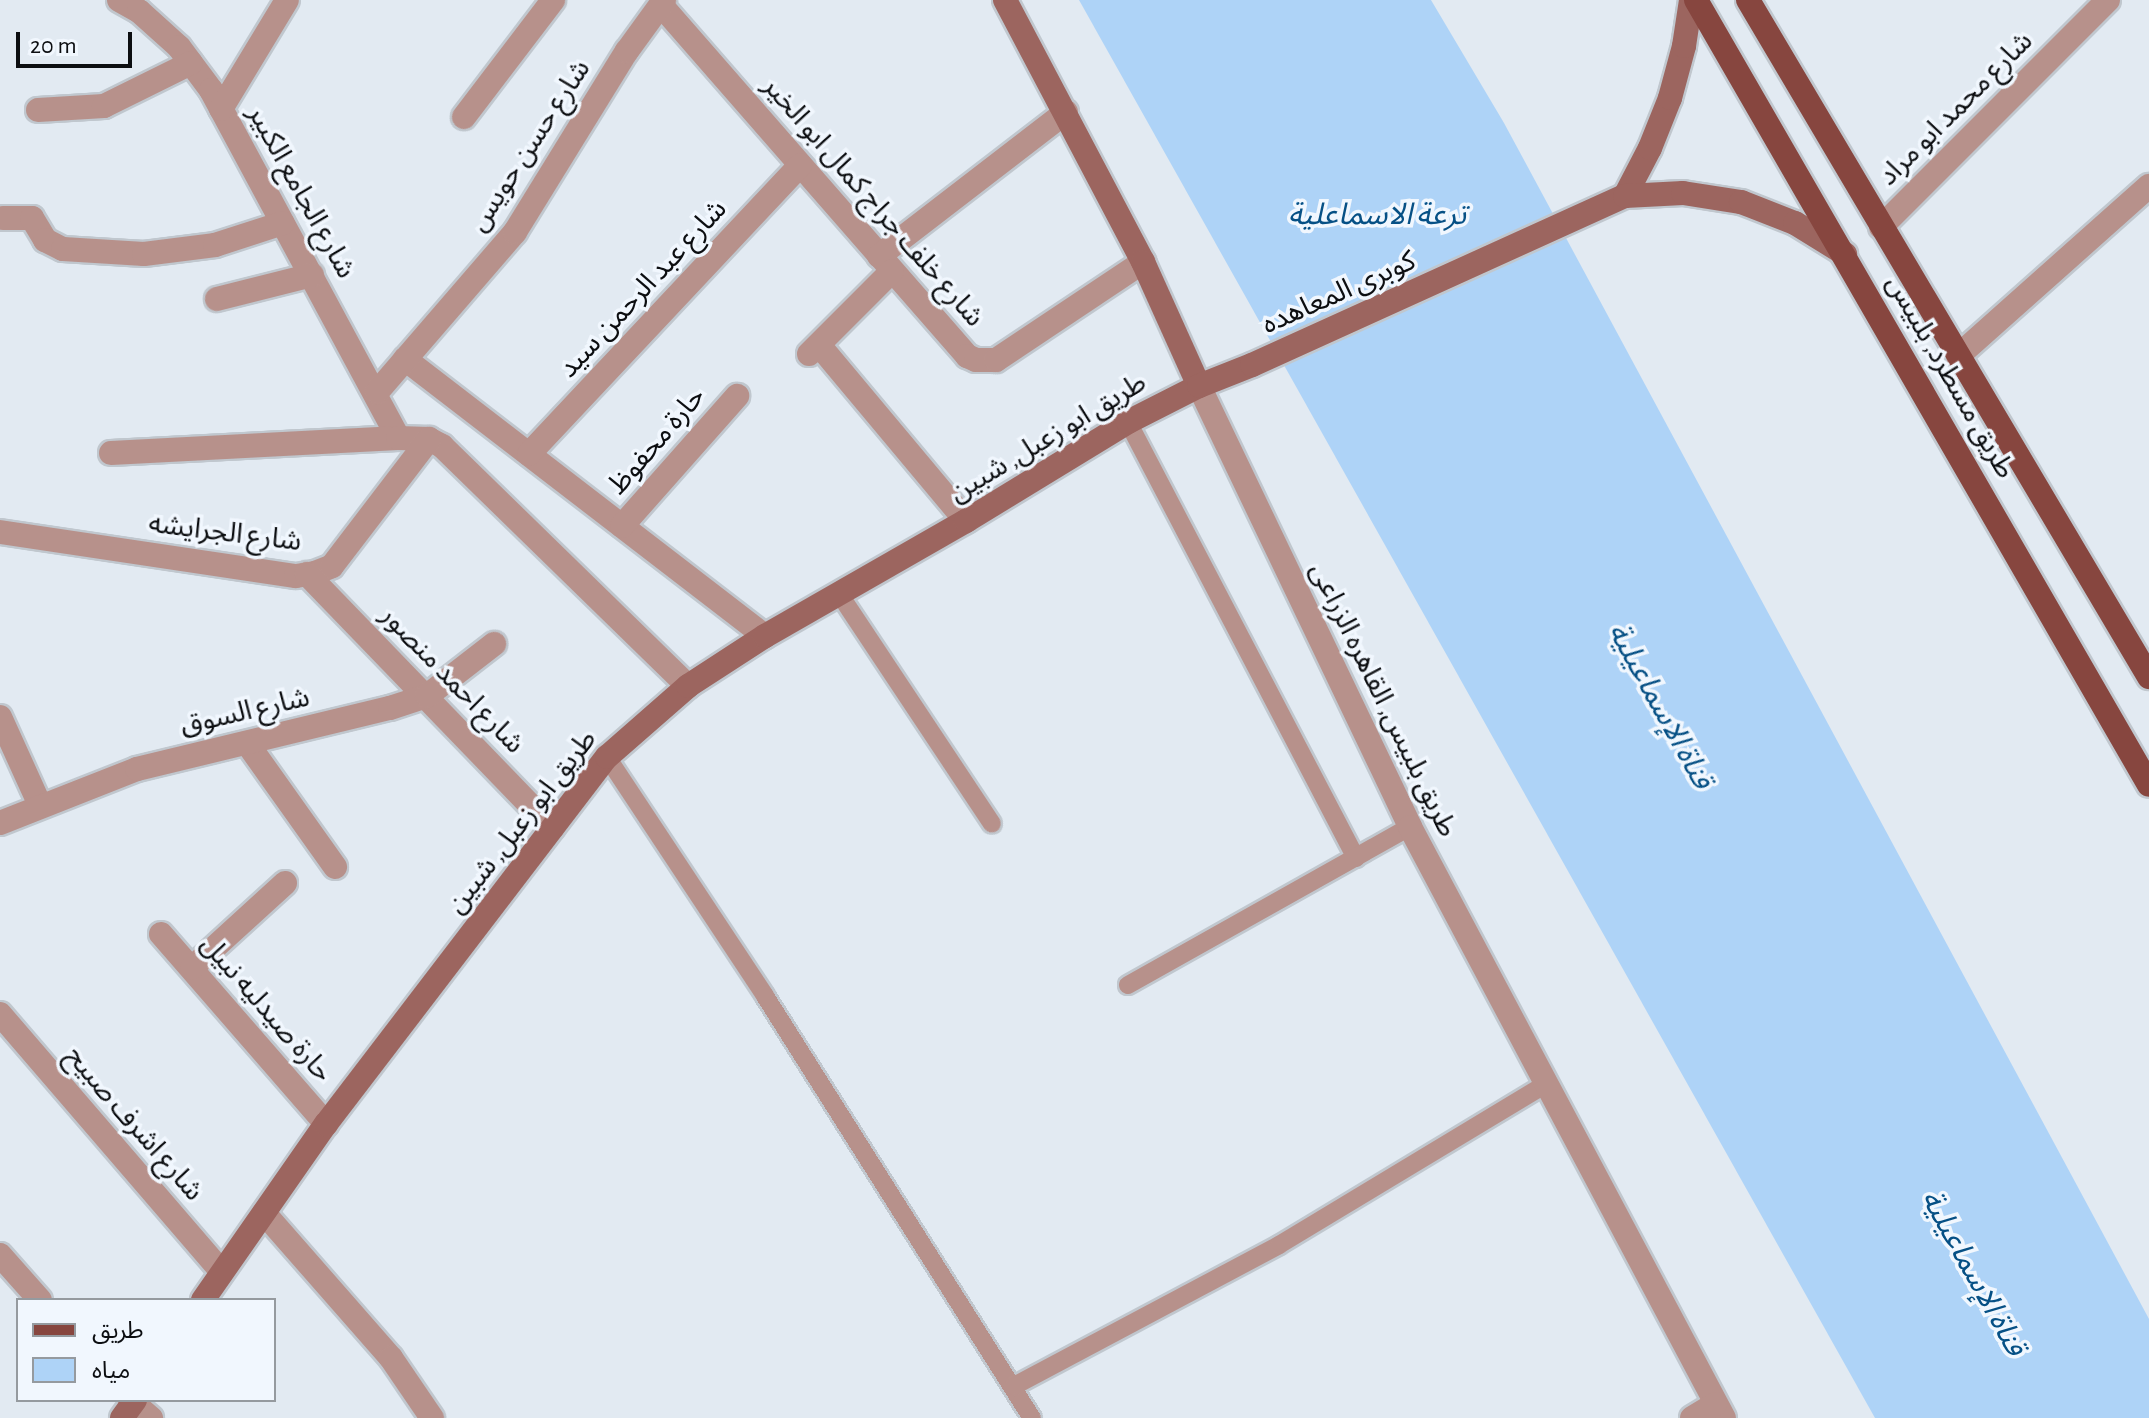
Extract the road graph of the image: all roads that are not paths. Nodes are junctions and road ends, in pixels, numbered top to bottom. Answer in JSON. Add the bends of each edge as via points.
{"nodes":[{"id":1,"x":119,"y":0,"type":"edge"},
{"id":2,"x":287,"y":0,"type":"edge"},
{"id":3,"x":553,"y":0,"type":"edge"},
{"id":4,"x":1005,"y":0,"type":"edge"},
{"id":5,"x":1693,"y":0,"type":"edge"},
{"id":6,"x":1748,"y":0,"type":"edge"},
{"id":7,"x":2108,"y":0,"type":"edge"},
{"id":8,"x":662,"y":2,"type":"edge"},
{"id":9,"x":191,"y":63,"type":"junction"},
{"id":10,"x":221,"y":109,"type":"junction"},
{"id":11,"x":38,"y":110,"type":"dead end"},
{"id":12,"x":1066,"y":112,"type":"junction"},
{"id":13,"x":464,"y":117,"type":"dead end"},
{"id":14,"x":800,"y":165,"type":"junction"},
{"id":15,"x":2149,"y":187,"type":"edge"},
{"id":16,"x":1625,"y":196,"type":"junction"},
{"id":17,"x":3,"y":218,"type":"dead end"},
{"id":18,"x":283,"y":223,"type":"junction"},
{"id":19,"x":1881,"y":227,"type":"junction"},
{"id":20,"x":1845,"y":254,"type":"junction"},
{"id":21,"x":1143,"y":262,"type":"junction"},
{"id":22,"x":886,"y":263,"type":"junction"},
{"id":23,"x":312,"y":275,"type":"junction"},
{"id":24,"x":217,"y":299,"type":"dead end"},
{"id":25,"x":1958,"y":356,"type":"junction"},
{"id":26,"x":405,"y":359,"type":"junction"},
{"id":27,"x":1252,"y":365,"type":"joint"},
{"id":28,"x":1199,"y":386,"type":"junction"},
{"id":29,"x":377,"y":392,"type":"junction"},
{"id":30,"x":737,"y":396,"type":"dead end"},
{"id":31,"x":1128,"y":422,"type":"junction"},
{"id":32,"x":398,"y":438,"type":"junction"},
{"id":33,"x":429,"y":439,"type":"junction"},
{"id":34,"x":111,"y":453,"type":"dead end"},
{"id":35,"x":529,"y":454,"type":"junction"},
{"id":36,"x":966,"y":521,"type":"junction"},
{"id":37,"x":622,"y":526,"type":"junction"},
{"id":38,"x":0,"y":532,"type":"edge"},
{"id":39,"x":307,"y":574,"type":"junction"},
{"id":40,"x":838,"y":592,"type":"junction"},
{"id":41,"x":765,"y":636,"type":"junction"},
{"id":42,"x":494,"y":644,"type":"dead end"},
{"id":43,"x":2149,"y":677,"type":"edge"},
{"id":44,"x":688,"y":686,"type":"junction"},
{"id":45,"x":427,"y":696,"type":"junction"},
{"id":46,"x":0,"y":717,"type":"edge"},
{"id":47,"x":247,"y":743,"type":"junction"},
{"id":48,"x":607,"y":757,"type":"junction"},
{"id":49,"x":2149,"y":785,"type":"edge"},
{"id":50,"x":40,"y":805,"type":"junction"},
{"id":51,"x":0,"y":823,"type":"edge"},
{"id":52,"x":992,"y":824,"type":"dead end"},
{"id":53,"x":1410,"y":827,"type":"junction"},
{"id":54,"x":552,"y":828,"type":"junction"},
{"id":55,"x":1356,"y":858,"type":"junction"},
{"id":56,"x":335,"y":867,"type":"dead end"},
{"id":57,"x":285,"y":883,"type":"dead end"},
{"id":58,"x":161,"y":934,"type":"dead end"},
{"id":59,"x":192,"y":968,"type":"junction"},
{"id":60,"x":1128,"y":985,"type":"dead end"},
{"id":61,"x":0,"y":1014,"type":"edge"},
{"id":62,"x":1544,"y":1085,"type":"junction"},
{"id":63,"x":326,"y":1124,"type":"junction"},
{"id":64,"x":264,"y":1213,"type":"junction"},
{"id":65,"x":0,"y":1255,"type":"edge"},
{"id":66,"x":222,"y":1272,"type":"junction"},
{"id":67,"x":38,"y":1298,"type":"edge"},
{"id":68,"x":204,"y":1298,"type":"edge"},
{"id":69,"x":1014,"y":1386,"type":"junction"},
{"id":70,"x":1720,"y":1411,"type":"edge"},
{"id":71,"x":432,"y":1418,"type":"edge"},
{"id":72,"x":1032,"y":1418,"type":"edge"},
{"id":73,"x":1692,"y":1418,"type":"edge"}],
"edges":[{"from":1,"to":9,"type":"street","name":"شارع الجامع الكبير","via":[[139,11]]},
{"from":2,"to":10,"type":"street"},
{"from":3,"to":13,"type":"street"},
{"from":4,"to":12,"type":"main road","name":"طريق بلبيس, القاهره الزراعى"},
{"from":5,"to":16,"type":"main road","via":[[1670,98]]},
{"from":5,"to":20,"type":"main road","name":"طريق مسطرد, بلبيس"},
{"from":6,"to":19,"type":"main road","name":"طريق مسطرد, بلبيس"},
{"from":7,"to":19,"type":"street","name":"شارع محمد ابو مراد"},
{"from":8,"to":14,"type":"street","name":"شارع خلف جراج كمال ابو الخير"},
{"from":8,"to":26,"type":"street","name":"شارع حسن حويس","via":[[515,232]]},
{"from":9,"to":10,"type":"street","name":"شارع الجامع الكبير"},
{"from":9,"to":11,"type":"street","via":[[104,106]]},
{"from":10,"to":18,"type":"street","name":"شارع الجامع الكبير"},
{"from":12,"to":21,"type":"main road","name":"طريق بلبيس, القاهره الزراعى"},
{"from":12,"to":22,"type":"street"},
{"from":14,"to":22,"type":"street","name":"شارع خلف جراج كمال ابو الخير"},
{"from":14,"to":35,"type":"street","name":"شارع عبد الرحمن سيد"},
{"from":15,"to":25,"type":"street"},
{"from":16,"to":20,"type":"main road","name":"كوبرى المعاهده","via":[[1683,193],[1741,202],[1795,223]]},
{"from":16,"to":27,"type":"main road","name":"كوبرى المعاهده"},
{"from":17,"to":18,"type":"street","via":[[32,218],[45,240],[63,249],[144,254],[215,245]]},
{"from":18,"to":23,"type":"street","name":"شارع الجامع الكبير"},
{"from":19,"to":25,"type":"main road","name":"طريق مسطرد, بلبيس"},
{"from":20,"to":49,"type":"main road","name":"طريق مسطرد, بلبيس"},
{"from":21,"to":22,"type":"street","name":"شارع خلف جراج كمال ابو الخير","via":[[1005,355],[986,361],[967,356]]},
{"from":21,"to":28,"type":"main road","name":"طريق بلبيس, القاهره الزراعى"},
{"from":22,"to":36,"type":"street","via":[[814,349]]},
{"from":23,"to":24,"type":"street"},
{"from":23,"to":29,"type":"street","name":"شارع الجامع الكبير"},
{"from":25,"to":43,"type":"main road","name":"طريق مسطرد, بلبيس"},
{"from":26,"to":29,"type":"street","name":"شارع حسن حويس"},
{"from":26,"to":35,"type":"street"},
{"from":27,"to":28,"type":"main road","name":"طريق ابو زعبل, شبين"},
{"from":28,"to":31,"type":"main road","name":"طريق ابو زعبل, شبين"},
{"from":28,"to":53,"type":"street","name":"طريق بلبيس, القاهره الزراعى"},
{"from":29,"to":32,"type":"street","name":"شارع الجامع الكبير"},
{"from":30,"to":37,"type":"street","name":"حارة محفوظ"},
{"from":31,"to":36,"type":"main road","name":"طريق ابو زعبل, شبين"},
{"from":31,"to":55,"type":"lane"},
{"from":32,"to":33,"type":"street"},
{"from":32,"to":34,"type":"street"},
{"from":33,"to":39,"type":"street","name":"شارع الجرايشه","via":[[332,566]]},
{"from":33,"to":44,"type":"street"},
{"from":35,"to":37,"type":"street"},
{"from":36,"to":40,"type":"main road","name":"طريق ابو زعبل, شبين"},
{"from":37,"to":41,"type":"street"},
{"from":38,"to":39,"type":"street","name":"شارع الجرايشه"},
{"from":39,"to":45,"type":"street","name":"شارع احمد منصور"},
{"from":40,"to":41,"type":"main road","name":"طريق ابو زعبل, شبين"},
{"from":40,"to":52,"type":"lane"},
{"from":41,"to":44,"type":"main road","name":"طريق ابو زعبل, شبين"},
{"from":42,"to":45,"type":"street","name":"شارع السوق"},
{"from":44,"to":48,"type":"main road","name":"طريق ابو زعبل, شبين"},
{"from":45,"to":47,"type":"street","name":"شارع السوق"},
{"from":45,"to":54,"type":"street","name":"شارع احمد منصور"},
{"from":46,"to":50,"type":"street"},
{"from":47,"to":50,"type":"street","name":"شارع السوق","via":[[137,769]]},
{"from":47,"to":56,"type":"street"},
{"from":48,"to":54,"type":"main road","name":"طريق ابو زعبل, شبين"},
{"from":48,"to":69,"type":"lane"},
{"from":50,"to":51,"type":"street","name":"شارع السوق"},
{"from":53,"to":55,"type":"lane"},
{"from":53,"to":62,"type":"street","name":"طريق بلبيس, القاهره الزراعى"},
{"from":54,"to":63,"type":"main road","name":"طريق ابو زعبل, شبين"},
{"from":55,"to":60,"type":"lane"},
{"from":57,"to":59,"type":"street"},
{"from":58,"to":59,"type":"street","name":"حارة صيدليه نبيل"},
{"from":59,"to":63,"type":"street","name":"حارة صيدليه نبيل"},
{"from":61,"to":66,"type":"street","name":"شارع اشرف صبيح"},
{"from":62,"to":69,"type":"lane","via":[[1279,1245]]},
{"from":62,"to":70,"type":"street","name":"طريق بلبيس, القاهره الزراعى"},
{"from":63,"to":64,"type":"main road","name":"طريق ابو زعبل, شبين"},
{"from":64,"to":66,"type":"main road","name":"طريق ابو زعبل, شبين"},
{"from":64,"to":71,"type":"street","via":[[391,1358]]},
{"from":65,"to":67,"type":"street"},
{"from":66,"to":68,"type":"main road","name":"طريق ابو زعبل, شبين"},
{"from":69,"to":72,"type":"lane"},
{"from":70,"to":73,"type":"street"}]}
